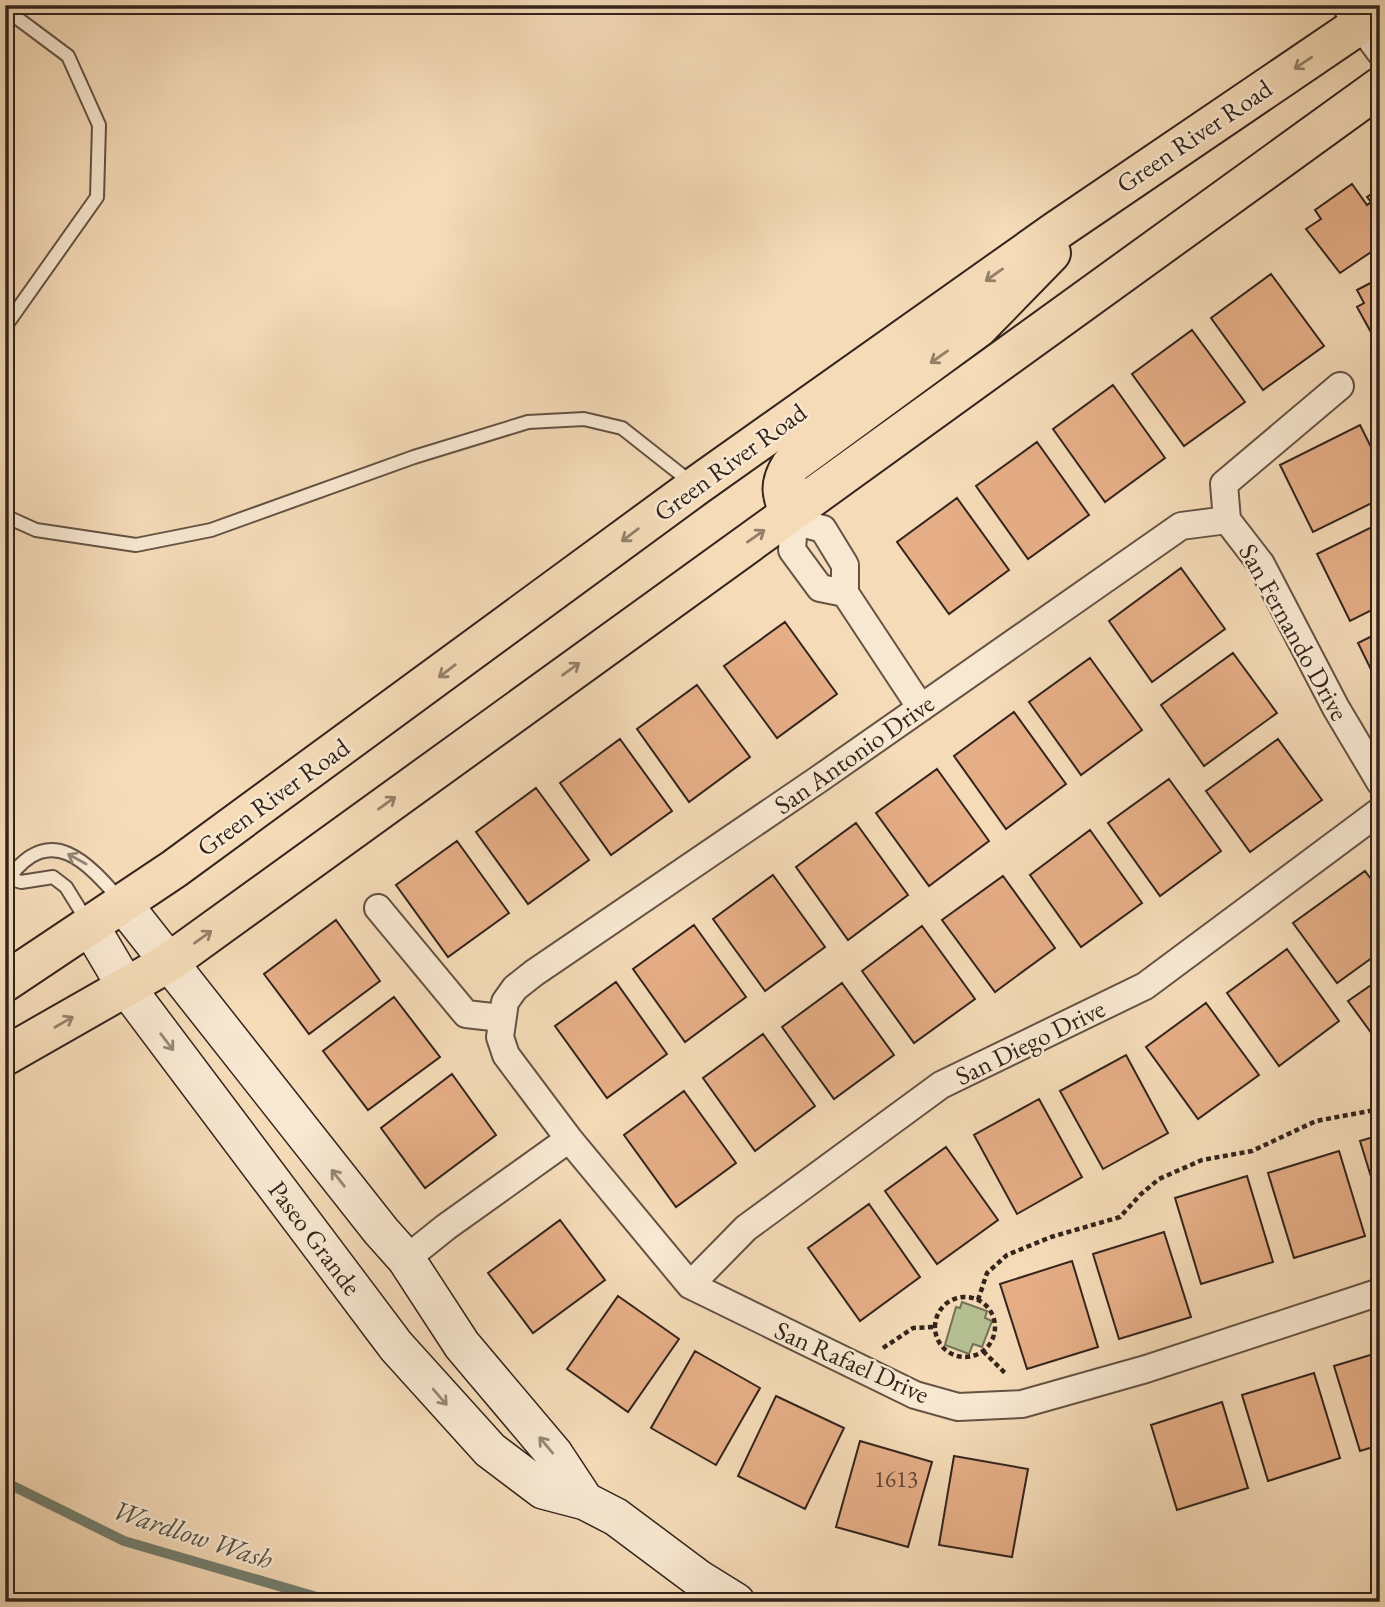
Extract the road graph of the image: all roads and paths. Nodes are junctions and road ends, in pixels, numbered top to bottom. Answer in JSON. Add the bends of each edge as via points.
{"nodes":[{"id":1,"x":5,"y":9,"type":"edge"},
{"id":2,"x":1366,"y":23,"type":"edge"},
{"id":3,"x":1380,"y":87,"type":"edge"},
{"id":4,"x":1092,"y":207,"type":"junction"},
{"id":5,"x":5,"y":327,"type":"edge"},
{"id":6,"x":1340,"y":386,"type":"dead end"},
{"id":7,"x":696,"y":486,"type":"junction"},
{"id":8,"x":5,"y":516,"type":"edge"},
{"id":9,"x":792,"y":517,"type":"junction"},
{"id":10,"x":1227,"y":520,"type":"junction"},
{"id":11,"x":845,"y":593,"type":"junction"},
{"id":12,"x":921,"y":708,"type":"junction"},
{"id":13,"x":1380,"y":782,"type":"edge"},
{"id":14,"x":1380,"y":811,"type":"edge"},
{"id":15,"x":7,"y":879,"type":"edge"},
{"id":16,"x":123,"y":904,"type":"junction"},
{"id":17,"x":378,"y":908,"type":"dead end"},
{"id":18,"x":90,"y":926,"type":"junction"},
{"id":19,"x":168,"y":963,"type":"junction"},
{"id":20,"x":5,"y":982,"type":"edge"},
{"id":21,"x":126,"y":987,"type":"junction"},
{"id":22,"x":501,"y":1018,"type":"junction"},
{"id":23,"x":5,"y":1056,"type":"edge"},
{"id":24,"x":1380,"y":1109,"type":"edge"},
{"id":25,"x":569,"y":1139,"type":"junction"},
{"id":26,"x":406,"y":1259,"type":"junction"},
{"id":27,"x":690,"y":1285,"type":"junction"},
{"id":28,"x":1380,"y":1292,"type":"edge"},
{"id":29,"x":978,"y":1300,"type":"junction"},
{"id":30,"x":935,"y":1327,"type":"junction"},
{"id":31,"x":879,"y":1351,"type":"dead end"},
{"id":32,"x":984,"y":1351,"type":"junction"},
{"id":33,"x":1011,"y":1381,"type":"dead end"},
{"id":34,"x":585,"y":1501,"type":"junction"},
{"id":35,"x":736,"y":1602,"type":"edge"}],
"edges":[{"from":1,"to":5,"type":"lane","via":[[68,56],[99,125],[97,197]]},
{"from":2,"to":4,"type":"main road","name":"Green River Road","one_way":true},
{"from":3,"to":9,"type":"main road"},
{"from":4,"to":7,"type":"main road","name":"Green River Road","one_way":true},
{"from":4,"to":9,"type":"main road","one_way":true,"via":[[978,328],[791,465],[780,490]]},
{"from":6,"to":10,"type":"street","via":[[1224,484]]},
{"from":7,"to":8,"type":"lane","via":[[622,428],[584,419],[528,422],[414,457],[211,530],[136,545],[36,530]]},
{"from":7,"to":16,"type":"main road","name":"Green River Road","one_way":true},
{"from":9,"to":11,"type":"street","via":[[823,529],[845,565]]},
{"from":9,"to":11,"type":"street","via":[[792,550],[820,588]]},
{"from":19,"to":9,"type":"main road","one_way":true},
{"from":10,"to":12,"type":"street","name":"San Antonio Drive","via":[[1181,526]]},
{"from":10,"to":13,"type":"street","name":"San Fernando Drive","via":[[1261,564]]},
{"from":11,"to":12,"type":"street"},
{"from":12,"to":22,"type":"street","name":"San Antonio Drive","via":[[534,973],[515,988]]},
{"from":14,"to":27,"type":"street","name":"San Diego Drive","via":[[1145,986],[941,1085],[746,1228]]},
{"from":16,"to":15,"type":"lane","one_way":true,"via":[[93,869],[62,851],[29,857]]},
{"from":15,"to":18,"type":"lane","via":[[21,882],[53,877],[66,887]]},
{"from":16,"to":18,"type":"main road","name":"Green River Road"},
{"from":16,"to":19,"type":"main road","name":"Paseo Grande"},
{"from":17,"to":22,"type":"street","via":[[466,1014]]},
{"from":18,"to":20,"type":"main road","name":"Green River Road"},
{"from":18,"to":21,"type":"main road","name":"Paseo Grande"},
{"from":19,"to":21,"type":"main road"},
{"from":26,"to":19,"type":"main road","name":"Paseo Grande","one_way":true},
{"from":23,"to":21,"type":"main road","one_way":true},
{"from":21,"to":34,"type":"main road","name":"Paseo Grande","one_way":true,"via":[[396,1346],[443,1401],[489,1450],[543,1490]]},
{"from":22,"to":25,"type":"street","name":"San Rafael Drive","via":[[500,1037],[506,1055]]},
{"from":24,"to":29,"type":"path","via":[[1316,1121],[1252,1151],[1202,1160],[1159,1180],[1120,1217],[1007,1255],[987,1273]]},
{"from":25,"to":26,"type":"street"},
{"from":25,"to":27,"type":"street","name":"San Rafael Drive"},
{"from":34,"to":26,"type":"main road","name":"Paseo Grande","one_way":true,"via":[[554,1454],[462,1345]]},
{"from":27,"to":28,"type":"street","name":"San Rafael Drive","via":[[867,1374],[958,1407],[1032,1401],[1146,1369]]},
{"from":29,"to":30,"type":"path","via":[[949,1302],[936,1317]]},
{"from":29,"to":32,"type":"path","via":[[994,1324]]},
{"from":30,"to":31,"type":"path","via":[[913,1328]]},
{"from":30,"to":32,"type":"path","via":[[941,1345],[956,1356]]},
{"from":32,"to":33,"type":"path"},
{"from":34,"to":35,"type":"main road","name":"Paseo Grande","via":[[616,1517]]}]}
